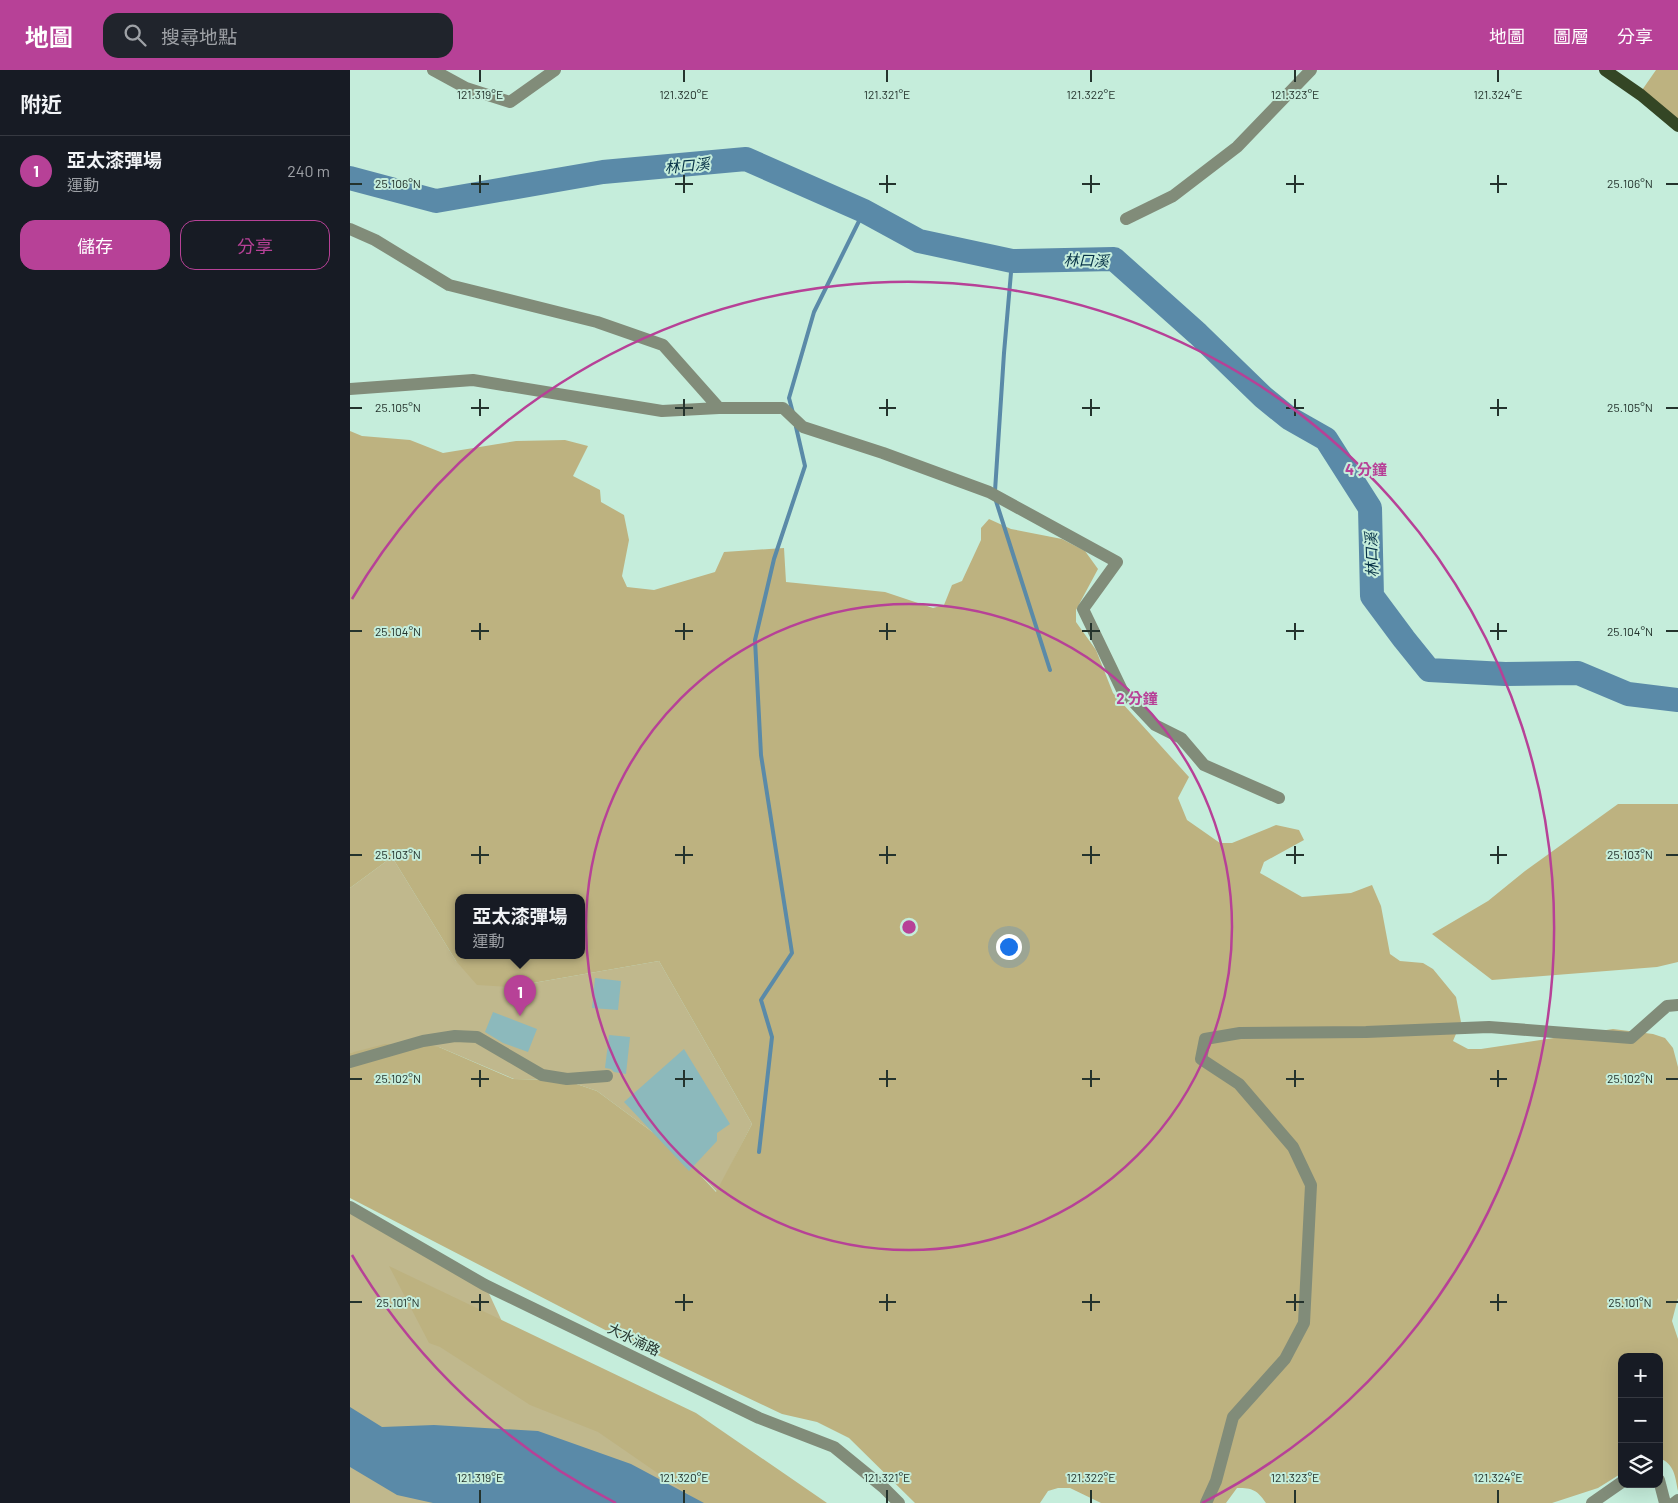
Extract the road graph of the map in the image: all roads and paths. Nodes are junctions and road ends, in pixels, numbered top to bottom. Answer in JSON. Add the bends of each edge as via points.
{"nodes":[{"id":1,"x":434,"y":70,"type":"edge"},
{"id":2,"x":555,"y":70,"type":"edge"},
{"id":3,"x":1311,"y":70,"type":"edge"},
{"id":4,"x":1605,"y":70,"type":"edge"},
{"id":5,"x":1678,"y":126,"type":"edge"},
{"id":6,"x":1126,"y":219,"type":"dead end"},
{"id":7,"x":350,"y":229,"type":"edge"},
{"id":8,"x":350,"y":388,"type":"edge"},
{"id":9,"x":719,"y":408,"type":"junction"},
{"id":10,"x":1279,"y":798,"type":"dead end"},
{"id":11,"x":1678,"y":1005,"type":"edge"},
{"id":12,"x":350,"y":1062,"type":"edge"},
{"id":13,"x":607,"y":1076,"type":"dead end"},
{"id":14,"x":350,"y":1207,"type":"edge"},
{"id":15,"x":1618,"y":1485,"type":"edge"},
{"id":16,"x":1661,"y":1488,"type":"edge"},
{"id":17,"x":1678,"y":1500,"type":"edge"},
{"id":18,"x":899,"y":1503,"type":"edge"},
{"id":19,"x":1206,"y":1503,"type":"edge"},
{"id":20,"x":1592,"y":1503,"type":"edge"},
{"id":21,"x":1665,"y":1503,"type":"edge"},
{"id":22,"x":1674,"y":1503,"type":"edge"}],
"edges":[{"from":1,"to":2,"type":"street","via":[[466,88],[510,102]]},
{"from":3,"to":6,"type":"street","via":[[1237,148],[1173,196]]},
{"from":4,"to":5,"type":"main road"},
{"from":7,"to":9,"type":"street","via":[[375,240],[449,285],[597,322],[663,345]]},
{"from":8,"to":9,"type":"street","via":[[473,380],[662,411]]},
{"from":9,"to":10,"type":"street","via":[[783,408],[803,427],[990,492],[1117,562],[1083,609],[1122,690],[1156,724],[1181,738],[1204,765]]},
{"from":11,"to":19,"type":"street","via":[[1667,1006],[1631,1038],[1489,1027],[1240,1033],[1205,1040],[1201,1059],[1239,1084],[1293,1147],[1311,1185],[1304,1323],[1285,1359],[1233,1417],[1216,1482]]},
{"from":12,"to":13,"type":"street","via":[[423,1041],[455,1036],[477,1037],[542,1075],[567,1079]]},
{"from":14,"to":18,"type":"street","name":"大水湳路","via":[[485,1285],[759,1418],[834,1447]]},
{"from":15,"to":20,"type":"street"},
{"from":16,"to":21,"type":"street"},
{"from":17,"to":22,"type":"street"}]}
